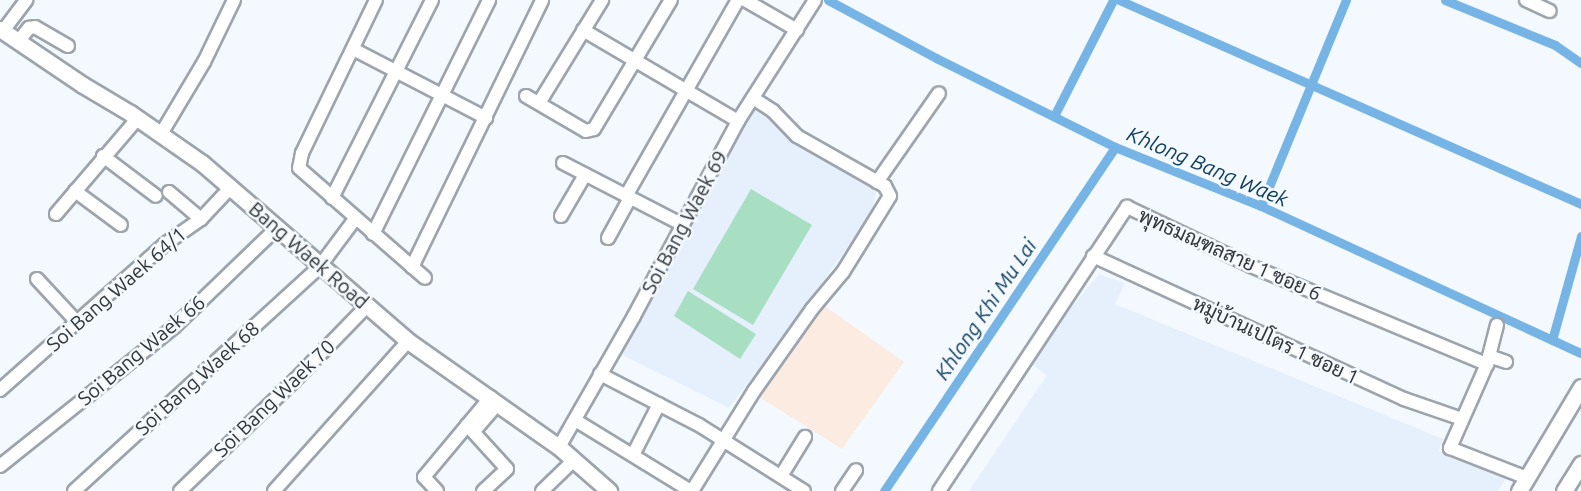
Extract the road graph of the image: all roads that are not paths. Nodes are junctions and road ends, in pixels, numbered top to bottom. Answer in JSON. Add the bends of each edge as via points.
{"nodes":[{"id":1,"x":26,"y":0,"type":"edge"},
{"id":2,"x":234,"y":0,"type":"edge"},
{"id":3,"x":376,"y":0,"type":"edge"},
{"id":4,"x":432,"y":0,"type":"edge"},
{"id":5,"x":489,"y":0,"type":"edge"},
{"id":6,"x":542,"y":0,"type":"edge"},
{"id":7,"x":602,"y":0,"type":"edge"},
{"id":8,"x":670,"y":0,"type":"edge"},
{"id":9,"x":738,"y":0,"type":"edge"},
{"id":10,"x":746,"y":0,"type":"edge"},
{"id":11,"x":1526,"y":0,"type":"edge"},
{"id":12,"x":813,"y":2,"type":"edge"},
{"id":13,"x":1550,"y":11,"type":"dead end"},
{"id":14,"x":1,"y":30,"type":"edge"},
{"id":15,"x":583,"y":30,"type":"junction"},
{"id":16,"x":797,"y":30,"type":"junction"},
{"id":17,"x":18,"y":42,"type":"junction"},
{"id":18,"x":68,"y":46,"type":"dead end"},
{"id":19,"x":353,"y":49,"type":"junction"},
{"id":20,"x":635,"y":61,"type":"junction"},
{"id":21,"x":397,"y":72,"type":"junction"},
{"id":22,"x":686,"y":89,"type":"junction"},
{"id":23,"x":939,"y":93,"type":"dead end"},
{"id":24,"x":443,"y":96,"type":"junction"},
{"id":25,"x":526,"y":96,"type":"dead end"},
{"id":26,"x":753,"y":98,"type":"junction"},
{"id":27,"x":539,"y":103,"type":"junction"},
{"id":28,"x":134,"y":116,"type":"junction"},
{"id":29,"x":486,"y":118,"type":"junction"},
{"id":30,"x":738,"y":121,"type":"junction"},
{"id":31,"x":161,"y":134,"type":"junction"},
{"id":32,"x":103,"y":156,"type":"junction"},
{"id":33,"x":563,"y":163,"type":"dead end"},
{"id":34,"x":585,"y":175,"type":"junction"},
{"id":35,"x":878,"y":182,"type":"junction"},
{"id":36,"x":231,"y":187,"type":"junction"},
{"id":37,"x":75,"y":191,"type":"junction"},
{"id":38,"x":169,"y":192,"type":"dead end"},
{"id":39,"x":156,"y":196,"type":"dead end"},
{"id":40,"x":628,"y":197,"type":"junction"},
{"id":41,"x":332,"y":198,"type":"junction"},
{"id":42,"x":56,"y":214,"type":"dead end"},
{"id":43,"x":561,"y":216,"type":"dead end"},
{"id":44,"x":201,"y":219,"type":"junction"},
{"id":45,"x":355,"y":219,"type":"junction"},
{"id":46,"x":681,"y":224,"type":"junction"},
{"id":47,"x":121,"y":225,"type":"dead end"},
{"id":48,"x":277,"y":228,"type":"junction"},
{"id":49,"x":373,"y":234,"type":"junction"},
{"id":50,"x":608,"y":238,"type":"dead end"},
{"id":51,"x":1093,"y":256,"type":"junction"},
{"id":52,"x":320,"y":266,"type":"junction"},
{"id":53,"x":412,"y":267,"type":"junction"},
{"id":54,"x":37,"y":279,"type":"dead end"},
{"id":55,"x":425,"y":279,"type":"dead end"},
{"id":56,"x":368,"y":305,"type":"junction"},
{"id":57,"x":77,"y":322,"type":"junction"},
{"id":58,"x":1497,"y":325,"type":"dead end"},
{"id":59,"x":408,"y":341,"type":"junction"},
{"id":60,"x":1488,"y":360,"type":"junction"},
{"id":61,"x":1506,"y":362,"type":"dead end"},
{"id":62,"x":600,"y":374,"type":"junction"},
{"id":63,"x":1581,"y":387,"type":"edge"},
{"id":64,"x":0,"y":390,"type":"edge"},
{"id":65,"x":495,"y":400,"type":"junction"},
{"id":66,"x":659,"y":404,"type":"junction"},
{"id":67,"x":1462,"y":419,"type":"junction"},
{"id":68,"x":575,"y":420,"type":"junction"},
{"id":69,"x":470,"y":428,"type":"junction"},
{"id":70,"x":805,"y":438,"type":"dead end"},
{"id":71,"x":725,"y":441,"type":"junction"},
{"id":72,"x":559,"y":447,"type":"junction"},
{"id":73,"x":633,"y":455,"type":"junction"},
{"id":74,"x":574,"y":460,"type":"junction"},
{"id":75,"x":1581,"y":464,"type":"edge"},
{"id":76,"x":0,"y":466,"type":"edge"},
{"id":77,"x":856,"y":470,"type":"dead end"},
{"id":78,"x":781,"y":476,"type":"junction"},
{"id":79,"x":1523,"y":484,"type":"edge"},
{"id":80,"x":74,"y":491,"type":"edge"},
{"id":81,"x":180,"y":491,"type":"edge"},
{"id":82,"x":274,"y":491,"type":"edge"},
{"id":83,"x":437,"y":491,"type":"edge"},
{"id":84,"x":483,"y":491,"type":"edge"},
{"id":85,"x":542,"y":491,"type":"edge"},
{"id":86,"x":609,"y":491,"type":"edge"},
{"id":87,"x":692,"y":491,"type":"edge"},
{"id":88,"x":804,"y":491,"type":"edge"},
{"id":89,"x":842,"y":491,"type":"edge"},
{"id":90,"x":939,"y":491,"type":"edge"},
{"id":91,"x":1564,"y":491,"type":"edge"}],
"edges":[{"from":1,"to":14,"type":"street"},
{"from":2,"to":31,"type":"street","via":[[204,62]]},
{"from":3,"to":19,"type":"street"},
{"from":4,"to":21,"type":"street"},
{"from":5,"to":24,"type":"street"},
{"from":6,"to":29,"type":"street"},
{"from":7,"to":15,"type":"street"},
{"from":8,"to":20,"type":"street"},
{"from":9,"to":22,"type":"street"},
{"from":10,"to":16,"type":"street"},
{"from":11,"to":13,"type":"street"},
{"from":12,"to":16,"type":"street","name":"Soi Bang Waek 69"},
{"from":14,"to":17,"type":"main road","name":"Bang Waek Road"},
{"from":15,"to":20,"type":"street"},
{"from":15,"to":27,"type":"street"},
{"from":16,"to":26,"type":"street","name":"Soi Bang Waek 69"},
{"from":17,"to":18,"type":"street","via":[[29,28],[35,27]]},
{"from":17,"to":28,"type":"main road","name":"Bang Waek Road"},
{"from":19,"to":21,"type":"street"},
{"from":19,"to":41,"type":"street","via":[[299,164]]},
{"from":20,"to":22,"type":"street"},
{"from":20,"to":27,"type":"street","via":[[591,131]]},
{"from":21,"to":24,"type":"street"},
{"from":21,"to":41,"type":"street"},
{"from":22,"to":30,"type":"street"},
{"from":22,"to":40,"type":"street"},
{"from":23,"to":35,"type":"street"},
{"from":24,"to":29,"type":"street"},
{"from":24,"to":49,"type":"street"},
{"from":25,"to":27,"type":"street"},
{"from":26,"to":30,"type":"street","name":"Soi Bang Waek 69"},
{"from":26,"to":35,"type":"street","via":[[773,111],[797,136]]},
{"from":28,"to":31,"type":"main road","name":"Bang Waek Road"},
{"from":28,"to":32,"type":"street","via":[[122,140]]},
{"from":29,"to":53,"type":"street"},
{"from":30,"to":46,"type":"street","name":"Soi Bang Waek 69"},
{"from":31,"to":36,"type":"main road","name":"Bang Waek Road"},
{"from":32,"to":37,"type":"street"},
{"from":32,"to":39,"type":"street"},
{"from":33,"to":34,"type":"street"},
{"from":34,"to":40,"type":"street"},
{"from":34,"to":43,"type":"street"},
{"from":35,"to":71,"type":"street","via":[[890,192],[886,204],[843,272],[754,391]]},
{"from":36,"to":44,"type":"street","name":"Soi Bang Waek 64/1"},
{"from":36,"to":48,"type":"main road","name":"Bang Waek Road"},
{"from":37,"to":42,"type":"street"},
{"from":37,"to":47,"type":"street"},
{"from":38,"to":44,"type":"street"},
{"from":40,"to":46,"type":"street"},
{"from":40,"to":50,"type":"street"},
{"from":41,"to":45,"type":"street"},
{"from":44,"to":57,"type":"street","name":"Soi Bang Waek 64/1","via":[[173,237]]},
{"from":45,"to":49,"type":"street"},
{"from":45,"to":52,"type":"street","name":"Soi Bang Waek 68"},
{"from":46,"to":62,"type":"street","name":"Soi Bang Waek 69"},
{"from":48,"to":52,"type":"main road","name":"Bang Waek Road"},
{"from":48,"to":76,"type":"street","name":"Soi Bang Waek 66","via":[[174,327]]},
{"from":49,"to":53,"type":"street"},
{"from":51,"to":60,"type":"street","name":"พุทธมณฑลสาย 1 ซอย 6","via":[[1127,207],[1251,266]]},
{"from":51,"to":67,"type":"street","name":"หมู่บ้านเปโตร 1 ซอย 1","via":[[1404,399]]},
{"from":51,"to":90,"type":"street","name":"พุทธมณฑลสาย 1 ซอย 6"},
{"from":52,"to":56,"type":"main road","name":"Bang Waek Road"},
{"from":52,"to":80,"type":"street","name":"Soi Bang Waek 68"},
{"from":53,"to":55,"type":"street"},
{"from":54,"to":57,"type":"street"},
{"from":56,"to":59,"type":"main road","name":"Bang Waek Road"},
{"from":56,"to":81,"type":"street","name":"Soi Bang Waek 70"},
{"from":57,"to":64,"type":"street","name":"Soi Bang Waek 64/1"},
{"from":58,"to":60,"type":"street"},
{"from":59,"to":65,"type":"main road","name":"Bang Waek Road"},
{"from":59,"to":82,"type":"street"},
{"from":60,"to":61,"type":"street"},
{"from":60,"to":67,"type":"street"},
{"from":62,"to":66,"type":"street"},
{"from":62,"to":68,"type":"street","name":"Soi Bang Waek 69"},
{"from":63,"to":79,"type":"main road"},
{"from":65,"to":69,"type":"street"},
{"from":65,"to":72,"type":"main road","name":"Bang Waek Road"},
{"from":66,"to":71,"type":"street"},
{"from":66,"to":73,"type":"street"},
{"from":67,"to":79,"type":"street","via":[[1450,448]]},
{"from":68,"to":72,"type":"street","name":"Soi Bang Waek 69"},
{"from":68,"to":73,"type":"street"},
{"from":69,"to":83,"type":"street","via":[[424,477]]},
{"from":69,"to":84,"type":"street","via":[[507,469]]},
{"from":70,"to":78,"type":"street"},
{"from":71,"to":78,"type":"street"},
{"from":71,"to":87,"type":"street"},
{"from":72,"to":74,"type":"main road","name":"Bang Waek Road"},
{"from":73,"to":87,"type":"street"},
{"from":74,"to":85,"type":"street"},
{"from":74,"to":86,"type":"main road","name":"Bang Waek Road"},
{"from":75,"to":91,"type":"main road"},
{"from":77,"to":89,"type":"street"},
{"from":78,"to":88,"type":"street"}]}
